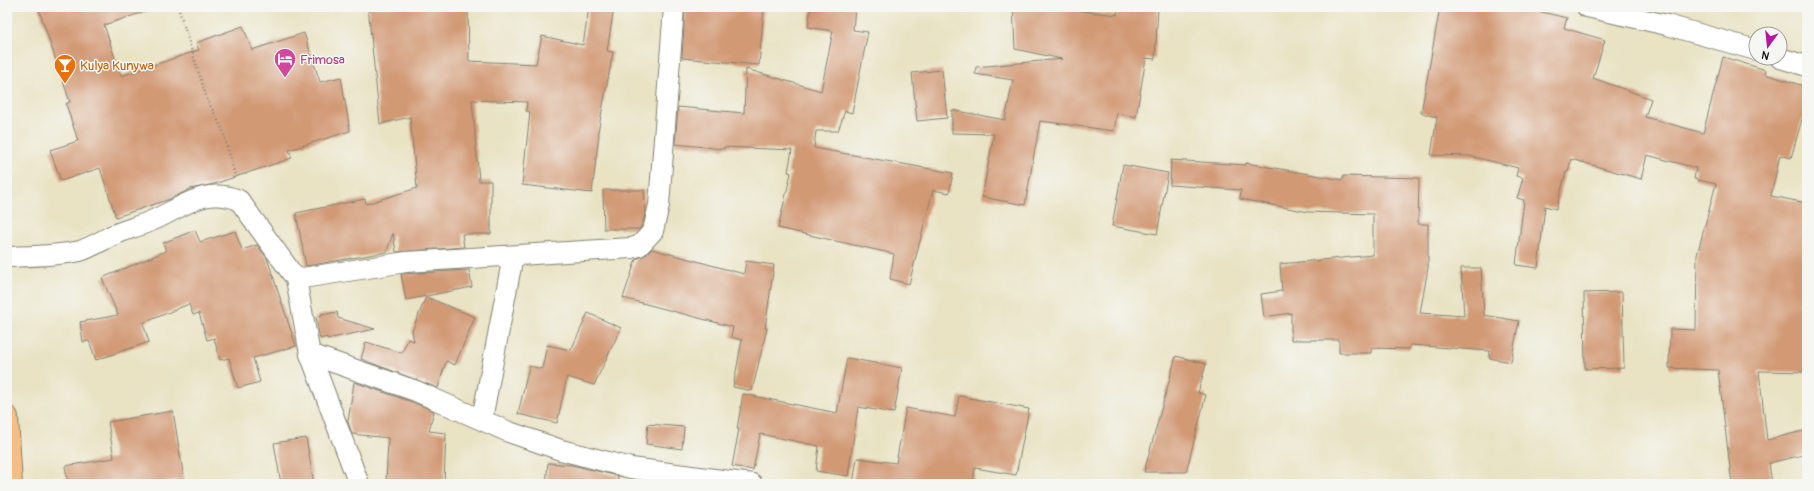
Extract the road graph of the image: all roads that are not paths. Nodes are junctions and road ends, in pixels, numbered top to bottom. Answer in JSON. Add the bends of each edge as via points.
{"nodes":[{"id":1,"x":674,"y":7,"type":"edge"},
{"id":2,"x":1587,"y":7,"type":"edge"},
{"id":3,"x":1748,"y":48,"type":"edge"},
{"id":4,"x":1788,"y":60,"type":"edge"},
{"id":5,"x":1807,"y":66,"type":"edge"},
{"id":6,"x":513,"y":256,"type":"junction"},
{"id":7,"x":7,"y":257,"type":"edge"},
{"id":8,"x":296,"y":279,"type":"junction"},
{"id":9,"x":310,"y":354,"type":"junction"},
{"id":10,"x":7,"y":417,"type":"edge"},
{"id":11,"x":482,"y":420,"type":"junction"},
{"id":12,"x":10,"y":484,"type":"edge"},
{"id":13,"x":359,"y":484,"type":"edge"},
{"id":14,"x":752,"y":484,"type":"edge"}],
"edges":[{"from":1,"to":6,"type":"street","via":[[659,205],[654,231],[639,246],[631,248]]},
{"from":2,"to":3,"type":"street"},
{"from":4,"to":5,"type":"street"},
{"from":6,"to":8,"type":"street","via":[[406,262]]},
{"from":6,"to":11,"type":"street"},
{"from":7,"to":8,"type":"street","via":[[81,251],[124,230],[151,221],[182,204],[211,194],[226,195],[239,200]]},
{"from":8,"to":9,"type":"street"},
{"from":9,"to":11,"type":"street","via":[[416,391]]},
{"from":9,"to":13,"type":"street"},
{"from":10,"to":12,"type":"main road"},
{"from":11,"to":14,"type":"street","via":[[562,450],[631,468]]}]}
